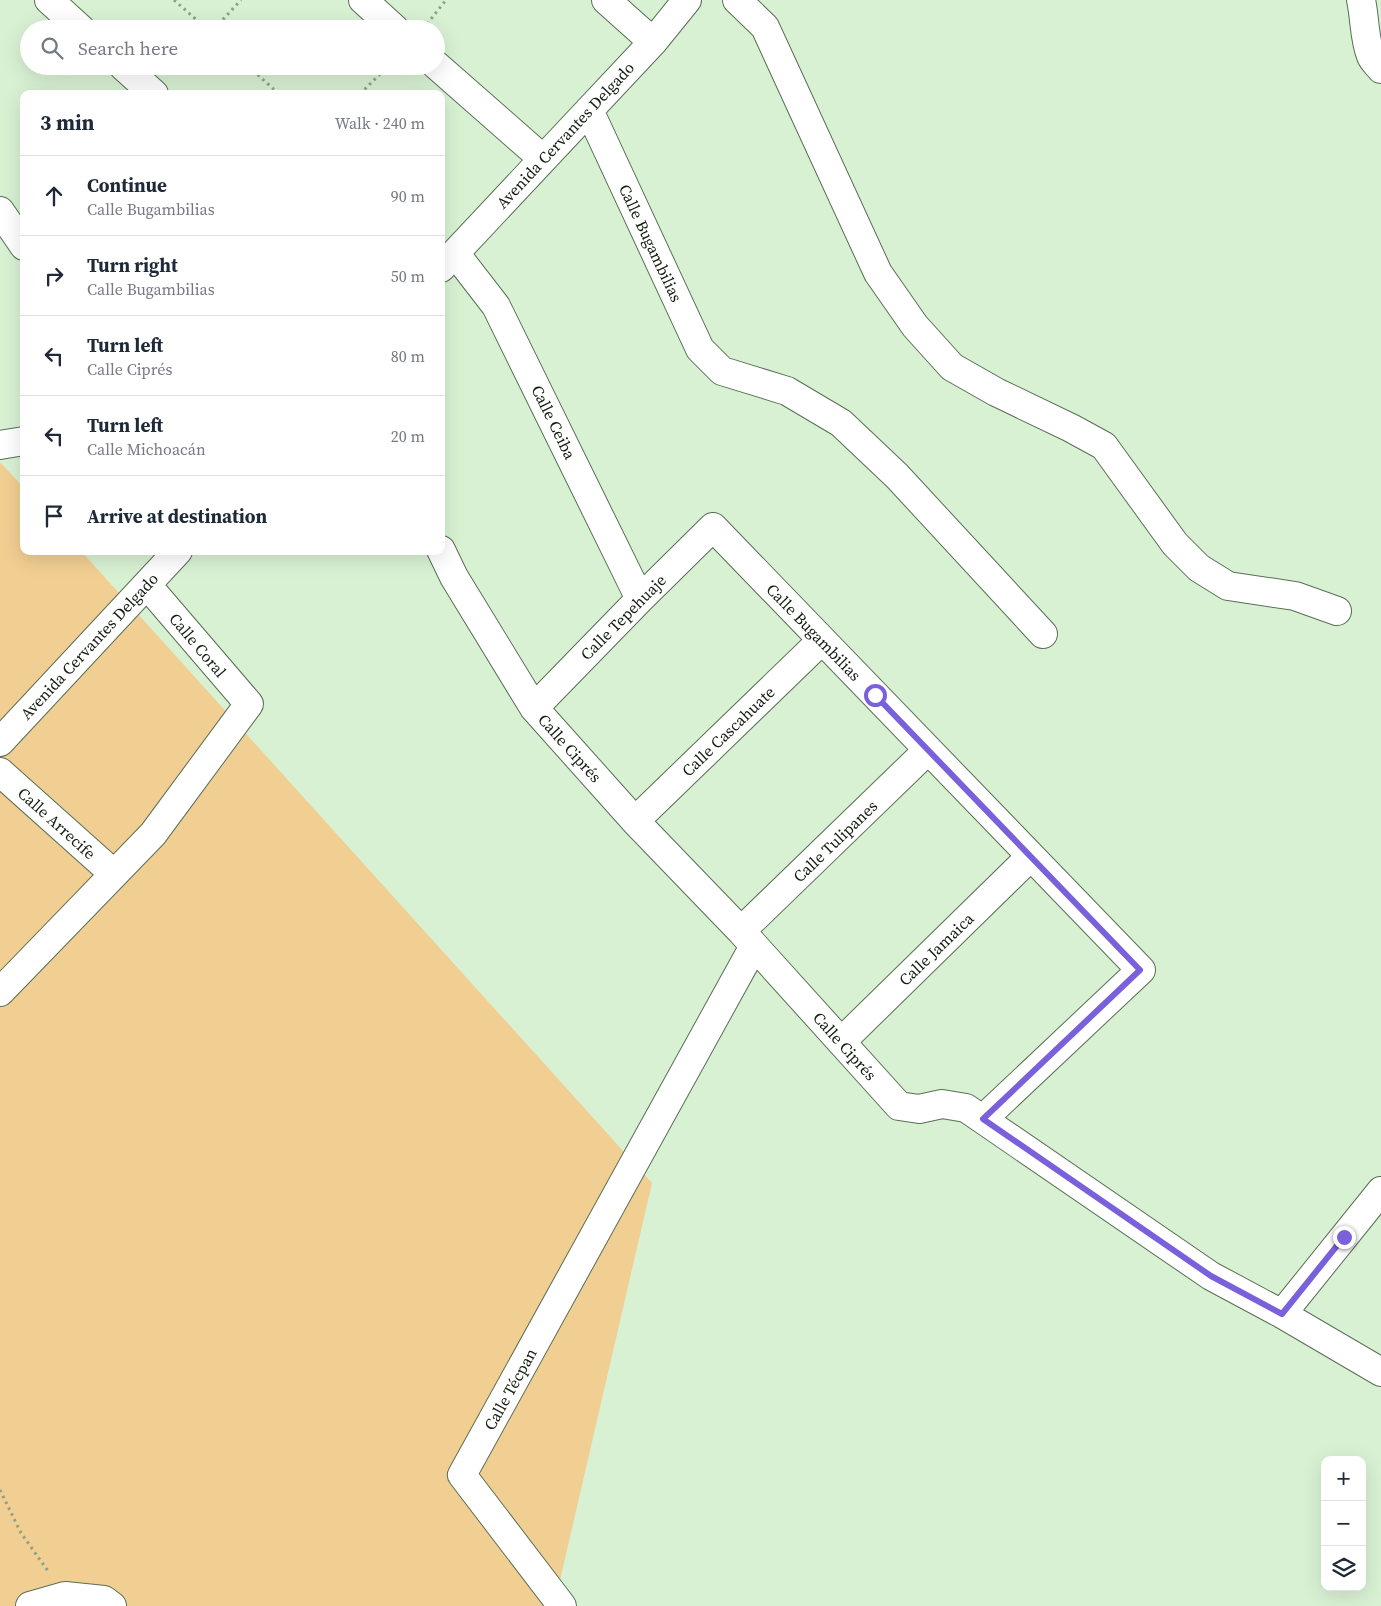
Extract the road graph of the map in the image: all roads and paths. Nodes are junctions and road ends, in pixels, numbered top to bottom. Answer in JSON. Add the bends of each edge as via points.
{"nodes":[{"id":1,"x":49,"y":0,"type":"edge"},
{"id":2,"x":174,"y":0,"type":"edge"},
{"id":3,"x":241,"y":0,"type":"edge"},
{"id":4,"x":363,"y":0,"type":"edge"},
{"id":5,"x":446,"y":0,"type":"edge"},
{"id":6,"x":606,"y":0,"type":"edge"},
{"id":7,"x":687,"y":0,"type":"edge"},
{"id":8,"x":738,"y":0,"type":"edge"},
{"id":9,"x":1361,"y":0,"type":"edge"},
{"id":10,"x":71,"y":20,"type":"edge"},
{"id":11,"x":196,"y":20,"type":"edge"},
{"id":12,"x":222,"y":20,"type":"edge"},
{"id":13,"x":385,"y":20,"type":"edge"},
{"id":14,"x":430,"y":20,"type":"edge"},
{"id":15,"x":653,"y":42,"type":"junction"},
{"id":16,"x":1376,"y":63,"type":"edge"},
{"id":17,"x":445,"y":73,"type":"edge"},
{"id":18,"x":133,"y":75,"type":"edge"},
{"id":19,"x":258,"y":75,"type":"edge"},
{"id":20,"x":379,"y":75,"type":"edge"},
{"id":21,"x":150,"y":90,"type":"edge"},
{"id":22,"x":275,"y":90,"type":"edge"},
{"id":23,"x":364,"y":90,"type":"edge"},
{"id":24,"x":589,"y":110,"type":"junction"},
{"id":25,"x":543,"y":159,"type":"junction"},
{"id":26,"x":0,"y":211,"type":"edge"},
{"id":27,"x":20,"y":240,"type":"edge"},
{"id":28,"x":448,"y":261,"type":"edge"},
{"id":29,"x":20,"y":442,"type":"edge"},
{"id":30,"x":0,"y":446,"type":"edge"},
{"id":31,"x":713,"y":527,"type":"joint"},
{"id":32,"x":174,"y":555,"type":"edge"},
{"id":33,"x":443,"y":555,"type":"edge"},
{"id":34,"x":147,"y":585,"type":"junction"},
{"id":35,"x":640,"y":599,"type":"junction"},
{"id":36,"x":1337,"y":611,"type":"dead end"},
{"id":37,"x":1043,"y":634,"type":"dead end"},
{"id":38,"x":822,"y":640,"type":"junction"},
{"id":39,"x":534,"y":708,"type":"junction"},
{"id":40,"x":0,"y":742,"type":"edge"},
{"id":41,"x":928,"y":750,"type":"junction"},
{"id":42,"x":0,"y":772,"type":"edge"},
{"id":43,"x":635,"y":821,"type":"junction"},
{"id":44,"x":1031,"y":856,"type":"junction"},
{"id":45,"x":114,"y":874,"type":"junction"},
{"id":46,"x":747,"y":938,"type":"junction"},
{"id":47,"x":0,"y":992,"type":"edge"},
{"id":48,"x":841,"y":1042,"type":"junction"},
{"id":49,"x":983,"y":1119,"type":"junction"},
{"id":50,"x":636,"y":1160,"type":"joint"},
{"id":51,"x":1381,"y":1191,"type":"edge"},
{"id":52,"x":1282,"y":1314,"type":"junction"},
{"id":53,"x":1381,"y":1372,"type":"edge"},
{"id":54,"x":0,"y":1490,"type":"edge"},
{"id":55,"x":65,"y":1596,"type":"junction"},
{"id":56,"x":30,"y":1606,"type":"edge"},
{"id":57,"x":112,"y":1606,"type":"edge"},
{"id":58,"x":562,"y":1606,"type":"edge"}],
"edges":[{"from":1,"to":10,"type":"street"},
{"from":2,"to":11,"type":"path"},
{"from":3,"to":12,"type":"path"},
{"from":4,"to":13,"type":"street"},
{"from":5,"to":14,"type":"path"},
{"from":6,"to":15,"type":"street"},
{"from":7,"to":15,"type":"street","name":"Avenida Cervantes Delgado"},
{"from":8,"to":36,"type":"street","via":[[765,27],[878,273],[915,326],[952,368],[1104,446],[1175,544],[1199,568],[1228,586],[1295,596]]},
{"from":9,"to":16,"type":"street","via":[[1367,40]]},
{"from":15,"to":24,"type":"street","name":"Avenida Cervantes Delgado"},
{"from":17,"to":25,"type":"street"},
{"from":18,"to":21,"type":"street"},
{"from":19,"to":22,"type":"path"},
{"from":20,"to":23,"type":"path"},
{"from":24,"to":25,"type":"street","name":"Avenida Cervantes Delgado"},
{"from":24,"to":37,"type":"street","name":"Calle Bugambilias","via":[[700,349],[722,371],[787,391],[841,423],[897,476]]},
{"from":25,"to":28,"type":"street","name":"Avenida Cervantes Delgado"},
{"from":26,"to":27,"type":"street"},
{"from":28,"to":35,"type":"street","name":"Calle Ceiba","via":[[496,306]]},
{"from":29,"to":30,"type":"street"},
{"from":31,"to":35,"type":"street","name":"Calle Tepehuaje"},
{"from":31,"to":38,"type":"street","name":"Calle Bugambilias"},
{"from":32,"to":34,"type":"street","name":"Avenida Cervantes Delgado"},
{"from":33,"to":39,"type":"street","name":"Calle Ciprés"},
{"from":34,"to":40,"type":"street","name":"Avenida Cervantes Delgado"},
{"from":34,"to":45,"type":"street","name":"Calle Coral","via":[[249,704],[153,834]]},
{"from":35,"to":39,"type":"street","name":"Calle Tepehuaje"},
{"from":38,"to":41,"type":"street","name":"Calle Bugambilias"},
{"from":38,"to":43,"type":"street","name":"Calle Cascahuate"},
{"from":39,"to":43,"type":"street","name":"Calle Ciprés"},
{"from":41,"to":44,"type":"street","name":"Calle Bugambilias"},
{"from":41,"to":46,"type":"street","name":"Calle Tulipanes"},
{"from":42,"to":45,"type":"street","name":"Calle Arrecife"},
{"from":43,"to":46,"type":"street","name":"Calle Ciprés"},
{"from":44,"to":48,"type":"street","name":"Calle Jamaica"},
{"from":44,"to":49,"type":"street","name":"Calle Bugambilias","via":[[1140,970]]},
{"from":45,"to":47,"type":"street"},
{"from":46,"to":48,"type":"street","name":"Calle Ciprés"},
{"from":46,"to":50,"type":"street","name":"Calle Tulipanes"},
{"from":48,"to":49,"type":"street","name":"Calle Ciprés","via":[[899,1106],[919,1109],[942,1104],[966,1108]]},
{"from":49,"to":52,"type":"street","name":"Calle Ciprés","via":[[1211,1276]]},
{"from":50,"to":58,"type":"street","name":"Calle Técpan","via":[[462,1475]]},
{"from":51,"to":52,"type":"street"},
{"from":52,"to":53,"type":"street","name":"Calle Ciprés"},
{"from":54,"to":55,"type":"path","via":[[21,1533]]},
{"from":55,"to":56,"type":"street"},
{"from":55,"to":57,"type":"street","via":[[104,1600]]}]}
